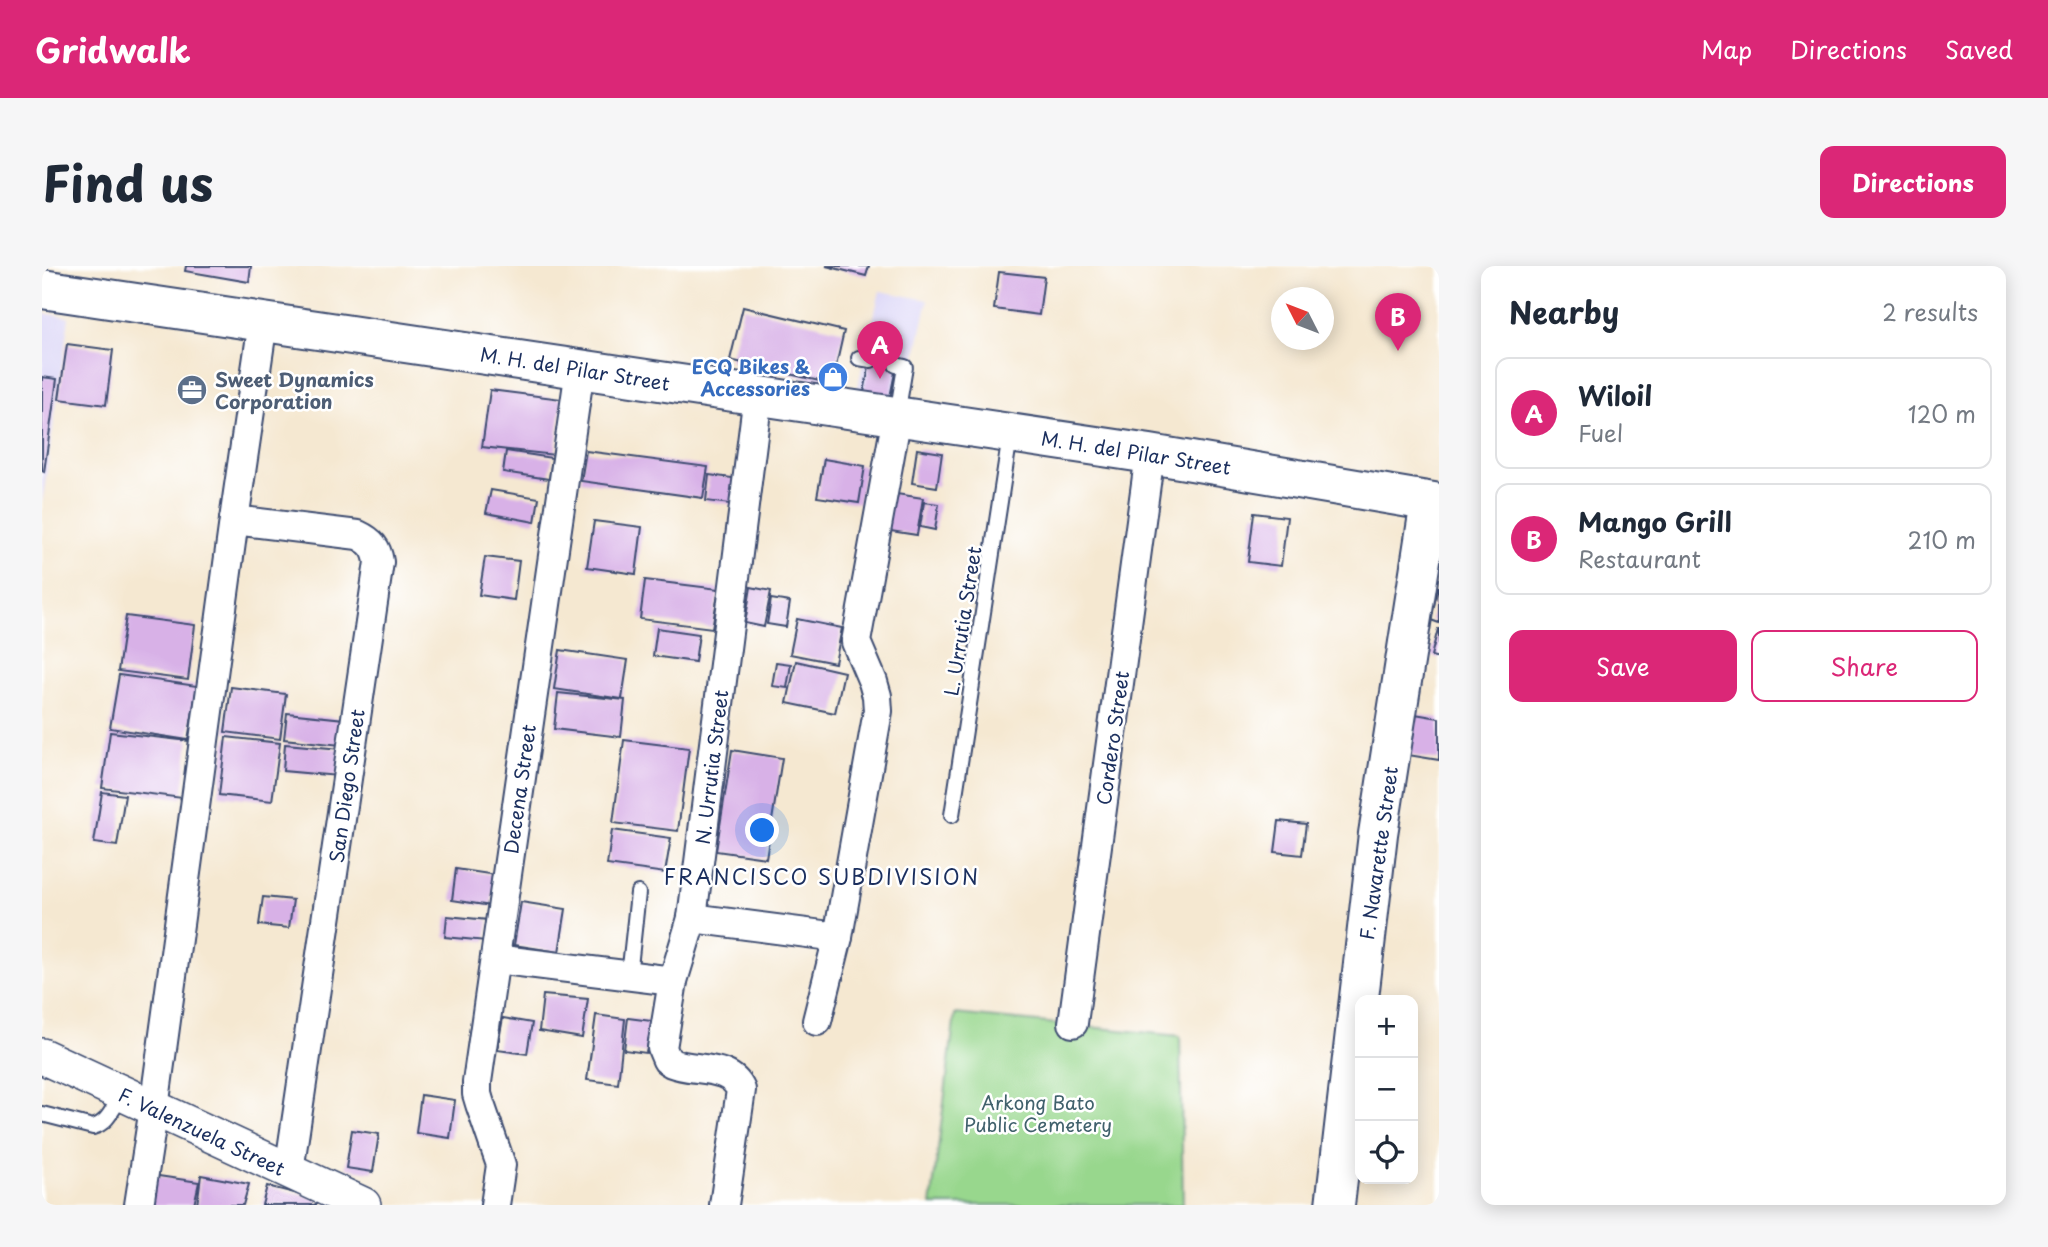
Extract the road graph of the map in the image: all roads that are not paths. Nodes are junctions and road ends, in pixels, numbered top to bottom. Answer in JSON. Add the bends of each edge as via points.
{"nodes":[{"id":1,"x":47,"y":286,"type":"edge"},
{"id":2,"x":263,"y":322,"type":"junction"},
{"id":3,"x":896,"y":365,"type":"dead end"},
{"id":4,"x":580,"y":369,"type":"junction"},
{"id":5,"x":758,"y":395,"type":"junction"},
{"id":6,"x":897,"y":416,"type":"junction"},
{"id":7,"x":1010,"y":433,"type":"junction"},
{"id":8,"x":1150,"y":453,"type":"junction"},
{"id":9,"x":1434,"y":503,"type":"edge"},
{"id":10,"x":234,"y":520,"type":"junction"},
{"id":11,"x":951,"y":815,"type":"dead end"},
{"id":12,"x":638,"y":893,"type":"dead end"},
{"id":13,"x":692,"y":918,"type":"junction"},
{"id":14,"x":838,"y":937,"type":"junction"},
{"id":15,"x":495,"y":959,"type":"junction"},
{"id":16,"x":629,"y":976,"type":"junction"},
{"id":17,"x":673,"y":981,"type":"junction"},
{"id":18,"x":817,"y":1021,"type":"dead end"},
{"id":19,"x":1073,"y":1023,"type":"dead end"},
{"id":20,"x":42,"y":1056,"type":"edge"},
{"id":21,"x":123,"y":1094,"type":"junction"},
{"id":22,"x":154,"y":1108,"type":"junction"},
{"id":23,"x":42,"y":1114,"type":"edge"},
{"id":24,"x":289,"y":1171,"type":"junction"},
{"id":25,"x":139,"y":1205,"type":"edge"},
{"id":26,"x":363,"y":1205,"type":"edge"},
{"id":27,"x":495,"y":1205,"type":"edge"},
{"id":28,"x":724,"y":1205,"type":"edge"},
{"id":29,"x":1335,"y":1205,"type":"edge"}],
"edges":[{"from":1,"to":2,"type":"main road","name":"M. H. del Pilar Street"},
{"from":2,"to":4,"type":"main road","name":"M. H. del Pilar Street"},
{"from":2,"to":10,"type":"street"},
{"from":3,"to":6,"type":"lane","via":[[905,367]]},
{"from":4,"to":5,"type":"main road","name":"M. H. del Pilar Street"},
{"from":4,"to":15,"type":"street","name":"Decena Street"},
{"from":5,"to":6,"type":"main road","name":"M. H. del Pilar Street"},
{"from":5,"to":13,"type":"street","name":"N. Urrutia Street"},
{"from":6,"to":7,"type":"main road","name":"M. H. del Pilar Street"},
{"from":6,"to":14,"type":"street","via":[[856,642],[873,682],[878,711]]},
{"from":7,"to":8,"type":"main road","name":"M. H. del Pilar Street"},
{"from":7,"to":11,"type":"lane","name":"L. Urrutia Street"},
{"from":8,"to":9,"type":"main road","name":"M. H. del Pilar Street"},
{"from":8,"to":19,"type":"street","name":"Cordero Street"},
{"from":9,"to":29,"type":"main road","name":"F. Navarette Street","via":[[1378,834]]},
{"from":10,"to":22,"type":"street"},
{"from":10,"to":24,"type":"street","name":"San Diego Street","via":[[358,535],[373,544],[379,562]]},
{"from":12,"to":16,"type":"lane"},
{"from":13,"to":14,"type":"street"},
{"from":13,"to":17,"type":"street","name":"N. Urrutia Street"},
{"from":14,"to":18,"type":"street"},
{"from":15,"to":16,"type":"street"},
{"from":15,"to":27,"type":"street","name":"Decena Street","via":[[477,1082],[501,1165]]},
{"from":16,"to":17,"type":"street"},
{"from":17,"to":28,"type":"street","name":"N. Urrutia Street","via":[[662,1048],[667,1060],[725,1073],[741,1090]]},
{"from":20,"to":21,"type":"street","name":"F. Valenzuela Street"},
{"from":21,"to":22,"type":"street","name":"F. Valenzuela Street"},
{"from":21,"to":23,"type":"lane","via":[[107,1120],[93,1127]]},
{"from":22,"to":24,"type":"street","name":"F. Valenzuela Street"},
{"from":22,"to":25,"type":"street"},
{"from":24,"to":26,"type":"street","name":"F. Valenzuela Street"}]}
